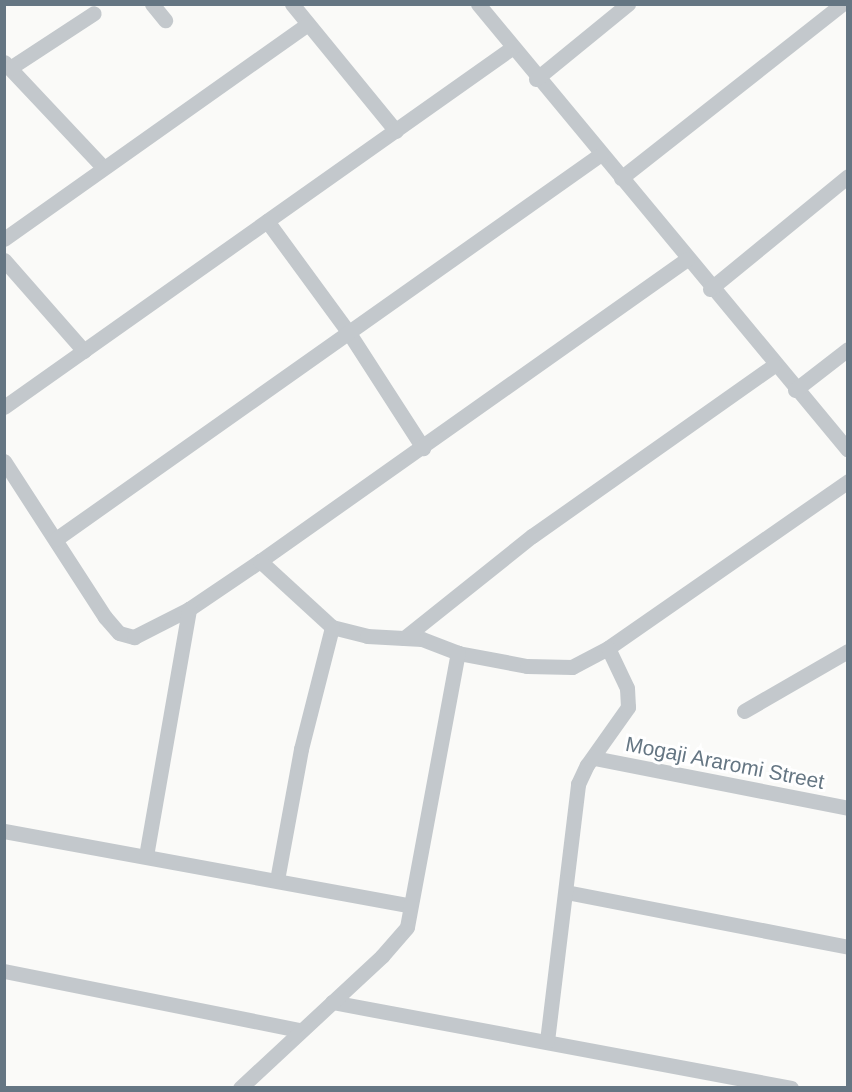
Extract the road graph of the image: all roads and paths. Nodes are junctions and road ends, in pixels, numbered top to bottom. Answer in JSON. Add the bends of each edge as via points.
{"nodes":[{"id":1,"x":152,"y":4,"type":"edge"},
{"id":2,"x":292,"y":4,"type":"edge"},
{"id":3,"x":478,"y":4,"type":"edge"},
{"id":4,"x":628,"y":4,"type":"edge"},
{"id":5,"x":842,"y":4,"type":"edge"},
{"id":6,"x":94,"y":13,"type":"dead end"},
{"id":7,"x":165,"y":20,"type":"dead end"},
{"id":8,"x":308,"y":24,"type":"junction"},
{"id":9,"x":513,"y":47,"type":"junction"},
{"id":10,"x":7,"y":65,"type":"edge"},
{"id":11,"x":536,"y":79,"type":"junction"},
{"id":12,"x":396,"y":130,"type":"junction"},
{"id":13,"x":601,"y":154,"type":"junction"},
{"id":14,"x":103,"y":167,"type":"junction"},
{"id":15,"x":848,"y":176,"type":"edge"},
{"id":16,"x":621,"y":178,"type":"junction"},
{"id":17,"x":267,"y":221,"type":"junction"},
{"id":18,"x":4,"y":239,"type":"edge"},
{"id":19,"x":687,"y":259,"type":"junction"},
{"id":20,"x":4,"y":260,"type":"edge"},
{"id":21,"x":710,"y":289,"type":"junction"},
{"id":22,"x":349,"y":333,"type":"junction"},
{"id":23,"x":848,"y":349,"type":"edge"},
{"id":24,"x":84,"y":351,"type":"junction"},
{"id":25,"x":774,"y":365,"type":"junction"},
{"id":26,"x":795,"y":390,"type":"junction"},
{"id":27,"x":4,"y":407,"type":"edge"},
{"id":28,"x":423,"y":448,"type":"junction"},
{"id":29,"x":848,"y":450,"type":"edge"},
{"id":30,"x":4,"y":462,"type":"edge"},
{"id":31,"x":848,"y":481,"type":"edge"},
{"id":32,"x":56,"y":539,"type":"junction"},
{"id":33,"x":260,"y":561,"type":"junction"},
{"id":34,"x":189,"y":609,"type":"junction"},
{"id":35,"x":332,"y":627,"type":"junction"},
{"id":36,"x":404,"y":638,"type":"junction"},
{"id":37,"x":608,"y":648,"type":"junction"},
{"id":38,"x":458,"y":653,"type":"junction"},
{"id":39,"x":846,"y":656,"type":"edge"},
{"id":40,"x":744,"y":711,"type":"dead end"},
{"id":41,"x":594,"y":758,"type":"junction"},
{"id":42,"x":848,"y":808,"type":"edge"},
{"id":43,"x":4,"y":831,"type":"edge"},
{"id":44,"x":146,"y":856,"type":"junction"},
{"id":45,"x":277,"y":880,"type":"junction"},
{"id":46,"x":566,"y":892,"type":"junction"},
{"id":47,"x":409,"y":905,"type":"junction"},
{"id":48,"x":848,"y":947,"type":"edge"},
{"id":49,"x":4,"y":971,"type":"edge"},
{"id":50,"x":332,"y":1002,"type":"junction"},
{"id":51,"x":298,"y":1030,"type":"junction"},
{"id":52,"x":547,"y":1041,"type":"junction"},
{"id":53,"x":240,"y":1088,"type":"edge"},
{"id":54,"x":791,"y":1088,"type":"edge"}],
"edges":[{"from":1,"to":7,"type":"street"},
{"from":2,"to":8,"type":"street"},
{"from":3,"to":9,"type":"street"},
{"from":4,"to":11,"type":"street"},
{"from":5,"to":16,"type":"street"},
{"from":6,"to":10,"type":"street"},
{"from":8,"to":12,"type":"street"},
{"from":8,"to":14,"type":"street"},
{"from":9,"to":11,"type":"street"},
{"from":9,"to":12,"type":"street"},
{"from":10,"to":14,"type":"street"},
{"from":11,"to":13,"type":"street"},
{"from":12,"to":17,"type":"street"},
{"from":13,"to":16,"type":"street"},
{"from":13,"to":22,"type":"street"},
{"from":14,"to":18,"type":"street"},
{"from":15,"to":21,"type":"street"},
{"from":16,"to":19,"type":"street"},
{"from":17,"to":22,"type":"street"},
{"from":17,"to":24,"type":"street"},
{"from":19,"to":21,"type":"street"},
{"from":19,"to":28,"type":"street"},
{"from":20,"to":24,"type":"street"},
{"from":21,"to":25,"type":"street"},
{"from":22,"to":28,"type":"street"},
{"from":22,"to":32,"type":"street"},
{"from":23,"to":26,"type":"street"},
{"from":24,"to":27,"type":"street"},
{"from":25,"to":26,"type":"street"},
{"from":25,"to":36,"type":"street","via":[[532,537]]},
{"from":26,"to":29,"type":"street"},
{"from":28,"to":33,"type":"street"},
{"from":30,"to":32,"type":"street"},
{"from":31,"to":37,"type":"street"},
{"from":32,"to":34,"type":"street","via":[[119,633],[134,637]]},
{"from":33,"to":34,"type":"street"},
{"from":33,"to":35,"type":"street"},
{"from":34,"to":44,"type":"street"},
{"from":35,"to":36,"type":"street","via":[[367,636]]},
{"from":35,"to":45,"type":"street","via":[[301,749]]},
{"from":36,"to":38,"type":"street"},
{"from":37,"to":38,"type":"street","via":[[572,667],[526,666]]},
{"from":37,"to":41,"type":"street","via":[[627,688],[628,707]]},
{"from":38,"to":47,"type":"street"},
{"from":39,"to":40,"type":"street"},
{"from":41,"to":42,"type":"street","name":"Mogaji Araromi Street"},
{"from":41,"to":46,"type":"street","via":[[578,784]]},
{"from":43,"to":44,"type":"street"},
{"from":44,"to":45,"type":"street"},
{"from":45,"to":47,"type":"street"},
{"from":46,"to":48,"type":"street"},
{"from":46,"to":52,"type":"street"},
{"from":47,"to":50,"type":"street","via":[[407,927]]},
{"from":49,"to":51,"type":"street"},
{"from":50,"to":51,"type":"street"},
{"from":50,"to":52,"type":"street"},
{"from":51,"to":53,"type":"street"},
{"from":52,"to":54,"type":"street"}]}
